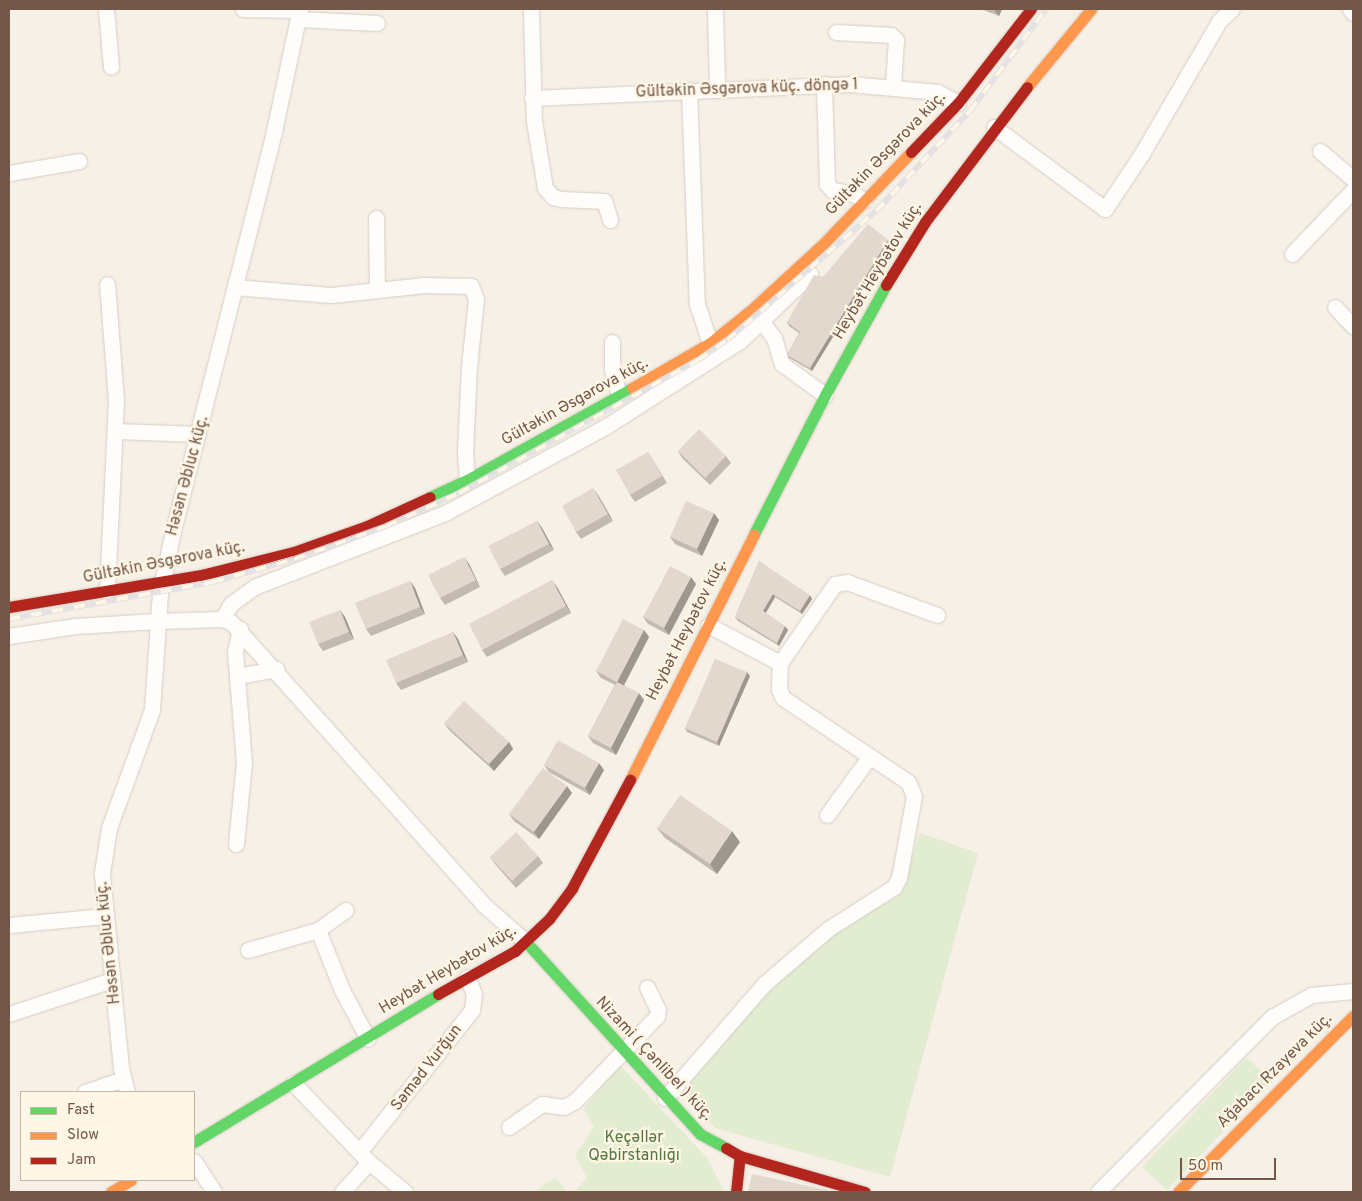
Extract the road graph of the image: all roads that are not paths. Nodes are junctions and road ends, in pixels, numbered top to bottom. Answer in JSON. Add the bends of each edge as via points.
{"nodes":[{"id":1,"x":106,"y":9,"type":"edge"},
{"id":2,"x":243,"y":9,"type":"edge"},
{"id":3,"x":531,"y":9,"type":"edge"},
{"id":4,"x":715,"y":9,"type":"edge"},
{"id":5,"x":1032,"y":9,"type":"edge"},
{"id":6,"x":1091,"y":9,"type":"edge"},
{"id":7,"x":1232,"y":9,"type":"edge"},
{"id":8,"x":1350,"y":9,"type":"edge"},
{"id":9,"x":299,"y":13,"type":"edge"},
{"id":10,"x":1353,"y":13,"type":"edge"},
{"id":11,"x":377,"y":23,"type":"dead end"},
{"id":12,"x":836,"y":32,"type":"dead end"},
{"id":13,"x":111,"y":67,"type":"dead end"},
{"id":14,"x":824,"y":84,"type":"junction"},
{"id":15,"x":893,"y":85,"type":"junction"},
{"id":16,"x":717,"y":88,"type":"junction"},
{"id":17,"x":689,"y":90,"type":"junction"},
{"id":18,"x":532,"y":98,"type":"junction"},
{"id":19,"x":958,"y":103,"type":"junction"},
{"id":20,"x":994,"y":127,"type":"junction"},
{"id":21,"x":1320,"y":151,"type":"dead end"},
{"id":22,"x":79,"y":161,"type":"dead end"},
{"id":23,"x":9,"y":173,"type":"edge"},
{"id":24,"x":1353,"y":179,"type":"edge"},
{"id":25,"x":1353,"y":190,"type":"edge"},
{"id":26,"x":864,"y":200,"type":"junction"},
{"id":27,"x":376,"y":218,"type":"dead end"},
{"id":28,"x":610,"y":220,"type":"dead end"},
{"id":29,"x":1292,"y":254,"type":"dead end"},
{"id":30,"x":810,"y":274,"type":"dead end"},
{"id":31,"x":107,"y":284,"type":"dead end"},
{"id":32,"x":235,"y":287,"type":"junction"},
{"id":33,"x":377,"y":290,"type":"junction"},
{"id":34,"x":1335,"y":308,"type":"dead end"},
{"id":35,"x":762,"y":322,"type":"junction"},
{"id":36,"x":1353,"y":326,"type":"edge"},
{"id":37,"x":612,"y":342,"type":"dead end"},
{"id":38,"x":710,"y":342,"type":"junction"},
{"id":39,"x":619,"y":395,"type":"junction"},
{"id":40,"x":825,"y":395,"type":"junction"},
{"id":41,"x":116,"y":431,"type":"junction"},
{"id":42,"x":198,"y":434,"type":"junction"},
{"id":43,"x":467,"y":480,"type":"junction"},
{"id":44,"x":162,"y":581,"type":"junction"},
{"id":45,"x":107,"y":591,"type":"junction"},
{"id":46,"x":9,"y":608,"type":"edge"},
{"id":47,"x":937,"y":616,"type":"dead end"},
{"id":48,"x":222,"y":619,"type":"junction"},
{"id":49,"x":157,"y":621,"type":"junction"},
{"id":50,"x":708,"y":625,"type":"junction"},
{"id":51,"x":240,"y":629,"type":"junction"},
{"id":52,"x":9,"y":636,"type":"edge"},
{"id":53,"x":780,"y":663,"type":"junction"},
{"id":54,"x":276,"y":669,"type":"junction"},
{"id":55,"x":237,"y":676,"type":"junction"},
{"id":56,"x":870,"y":756,"type":"junction"},
{"id":57,"x":827,"y":815,"type":"dead end"},
{"id":58,"x":236,"y":844,"type":"dead end"},
{"id":59,"x":346,"y":910,"type":"dead end"},
{"id":60,"x":104,"y":916,"type":"junction"},
{"id":61,"x":9,"y":925,"type":"edge"},
{"id":62,"x":318,"y":930,"type":"junction"},
{"id":63,"x":527,"y":943,"type":"junction"},
{"id":64,"x":248,"y":950,"type":"dead end"},
{"id":65,"x":467,"y":977,"type":"junction"},
{"id":66,"x":112,"y":980,"type":"junction"},
{"id":67,"x":647,"y":987,"type":"dead end"},
{"id":68,"x":1353,"y":991,"type":"edge"},
{"id":69,"x":9,"y":1014,"type":"edge"},
{"id":70,"x":1353,"y":1016,"type":"edge"},
{"id":71,"x":368,"y":1039,"type":"junction"},
{"id":72,"x":624,"y":1051,"type":"junction"},
{"id":73,"x":293,"y":1083,"type":"junction"},
{"id":74,"x":125,"y":1086,"type":"edge"},
{"id":75,"x":92,"y":1091,"type":"edge"},
{"id":76,"x":665,"y":1098,"type":"junction"},
{"id":77,"x":509,"y":1127,"type":"dead end"},
{"id":78,"x":195,"y":1141,"type":"edge"},
{"id":79,"x":740,"y":1156,"type":"junction"},
{"id":80,"x":364,"y":1157,"type":"junction"},
{"id":81,"x":195,"y":1163,"type":"edge"},
{"id":82,"x":129,"y":1181,"type":"edge"},
{"id":83,"x":347,"y":1191,"type":"edge"},
{"id":84,"x":111,"y":1192,"type":"edge"},
{"id":85,"x":214,"y":1192,"type":"edge"},
{"id":86,"x":405,"y":1192,"type":"edge"},
{"id":87,"x":736,"y":1192,"type":"edge"},
{"id":88,"x":865,"y":1192,"type":"edge"},
{"id":89,"x":1098,"y":1192,"type":"edge"},
{"id":90,"x":1178,"y":1192,"type":"edge"}],
"edges":[{"from":1,"to":13,"type":"street"},
{"from":2,"to":9,"type":"street"},
{"from":3,"to":18,"type":"street"},
{"from":4,"to":16,"type":"street"},
{"from":5,"to":19,"type":"main road","name":"Gültəkin Əsgərova küç."},
{"from":6,"to":20,"type":"main road","name":"Heybət Heybətov küç."},
{"from":7,"to":20,"type":"street","via":[[1220,20],[1141,155],[1105,209]]},
{"from":8,"to":10,"type":"street"},
{"from":9,"to":11,"type":"street"},
{"from":9,"to":32,"type":"street","name":"Həsən Əbluc küç."},
{"from":12,"to":15,"type":"street","via":[[891,35],[896,40]]},
{"from":14,"to":15,"type":"street","name":"Gültəkin Əsgərova küç. döngə 1"},
{"from":14,"to":16,"type":"street","name":"Gültəkin Əsgərova küç. döngə 1"},
{"from":14,"to":26,"type":"street","via":[[827,184],[832,190],[851,192]]},
{"from":15,"to":19,"type":"street","name":"Gültəkin Əsgərova küç. döngə 1","via":[[938,92]]},
{"from":16,"to":17,"type":"street","name":"Gültəkin Əsgərova küç. döngə 1"},
{"from":17,"to":18,"type":"street","name":"Gültəkin Əsgərova küç. döngə 1"},
{"from":17,"to":38,"type":"street","via":[[697,304]]},
{"from":18,"to":28,"type":"street","via":[[536,147],[548,194],[561,199],[604,201]]},
{"from":19,"to":26,"type":"main road","name":"Gültəkin Əsgərova küç."},
{"from":20,"to":40,"type":"main road","name":"Heybət Heybətov küç.","via":[[924,222]]},
{"from":21,"to":24,"type":"street"},
{"from":22,"to":23,"type":"street"},
{"from":25,"to":29,"type":"street"},
{"from":26,"to":38,"type":"main road","name":"Gültəkin Əsgərova küç.","via":[[750,312]]},
{"from":27,"to":33,"type":"street"},
{"from":30,"to":35,"type":"street"},
{"from":31,"to":41,"type":"street","via":[[115,368]]},
{"from":32,"to":33,"type":"street","via":[[303,295]]},
{"from":32,"to":42,"type":"street","name":"Həsən Əbluc küç."},
{"from":33,"to":43,"type":"street","via":[[464,284],[475,292],[466,442]]},
{"from":34,"to":36,"type":"street"},
{"from":35,"to":40,"type":"street","via":[[774,338],[782,364]]},
{"from":35,"to":48,"type":"street","via":[[740,341],[605,427],[493,489],[447,512],[254,587],[231,604]]},
{"from":37,"to":39,"type":"street","via":[[612,369]]},
{"from":38,"to":39,"type":"main road","name":"Gültəkin Əsgərova küç."},
{"from":39,"to":43,"type":"main road","name":"Gültəkin Əsgərova küç."},
{"from":40,"to":50,"type":"main road","name":"Heybət Heybətov küç."},
{"from":41,"to":42,"type":"street"},
{"from":41,"to":45,"type":"street"},
{"from":42,"to":44,"type":"street","name":"Həsən Əbluc küç."},
{"from":43,"to":44,"type":"main road","name":"Gültəkin Əsgərova küç.","via":[[367,526],[294,552],[201,575]]},
{"from":44,"to":45,"type":"main road","name":"Gültəkin Əsgərova küç."},
{"from":44,"to":49,"type":"street","name":"Həsən Əbluc küç."},
{"from":45,"to":46,"type":"main road","name":"Gültəkin Əsgərova küç."},
{"from":47,"to":53,"type":"street","via":[[847,582],[835,584]]},
{"from":48,"to":49,"type":"street"},
{"from":48,"to":51,"type":"street"},
{"from":49,"to":52,"type":"street","via":[[75,626]]},
{"from":49,"to":60,"type":"street","name":"Həsən Əbluc küç.","via":[[152,710],[109,828],[102,873]]},
{"from":50,"to":53,"type":"street"},
{"from":50,"to":63,"type":"main road","name":"Heybət Heybətov küç.","via":[[572,888]]},
{"from":51,"to":54,"type":"street"},
{"from":51,"to":55,"type":"street","via":[[236,652]]},
{"from":53,"to":56,"type":"street","via":[[779,689],[783,698]]},
{"from":54,"to":55,"type":"street"},
{"from":54,"to":63,"type":"street","via":[[484,905]]},
{"from":55,"to":58,"type":"street","via":[[244,762]]},
{"from":56,"to":57,"type":"street"},
{"from":56,"to":76,"type":"street","via":[[908,782],[914,796],[899,878],[894,887],[828,929],[764,984]]},
{"from":59,"to":62,"type":"street"},
{"from":60,"to":61,"type":"street"},
{"from":60,"to":66,"type":"street","name":"Həsən Əbluc küç."},
{"from":62,"to":64,"type":"street"},
{"from":62,"to":71,"type":"street","via":[[342,990]]},
{"from":63,"to":65,"type":"main road","name":"Heybət Heybətov küç."},
{"from":63,"to":72,"type":"main road","name":"Nizami ( Çənlibel ) küç."},
{"from":65,"to":71,"type":"main road","name":"Heybət Heybətov küç."},
{"from":65,"to":80,"type":"street","name":"Səməd Vurğun","via":[[474,994],[472,1010]]},
{"from":66,"to":69,"type":"street"},
{"from":66,"to":74,"type":"street","name":"Həsən Əbluc küç."},
{"from":67,"to":72,"type":"street","via":[[658,1010],[657,1016]]},
{"from":68,"to":89,"type":"street","via":[[1311,995],[1272,1016]]},
{"from":70,"to":90,"type":"main road","name":"Ağabacı Rzayeva küç."},
{"from":71,"to":73,"type":"main road","name":"Heybət Heybətov küç."},
{"from":72,"to":76,"type":"main road","name":"Nizami ( Çənlibel ) küç."},
{"from":72,"to":77,"type":"street","via":[[570,1106],[542,1104]]},
{"from":73,"to":78,"type":"main road","name":"Heybət Heybətov küç."},
{"from":73,"to":80,"type":"street"},
{"from":74,"to":75,"type":"street"},
{"from":76,"to":79,"type":"main road","name":"Nizami ( Çənlibel ) küç.","via":[[700,1134]]},
{"from":79,"to":87,"type":"main road"},
{"from":79,"to":88,"type":"main road","name":"Nizami ( Çənlibel ) küç."},
{"from":80,"to":83,"type":"street","name":"Səməd Vurğun"},
{"from":80,"to":86,"type":"street"},
{"from":81,"to":85,"type":"street"},
{"from":82,"to":84,"type":"main road"}]}
